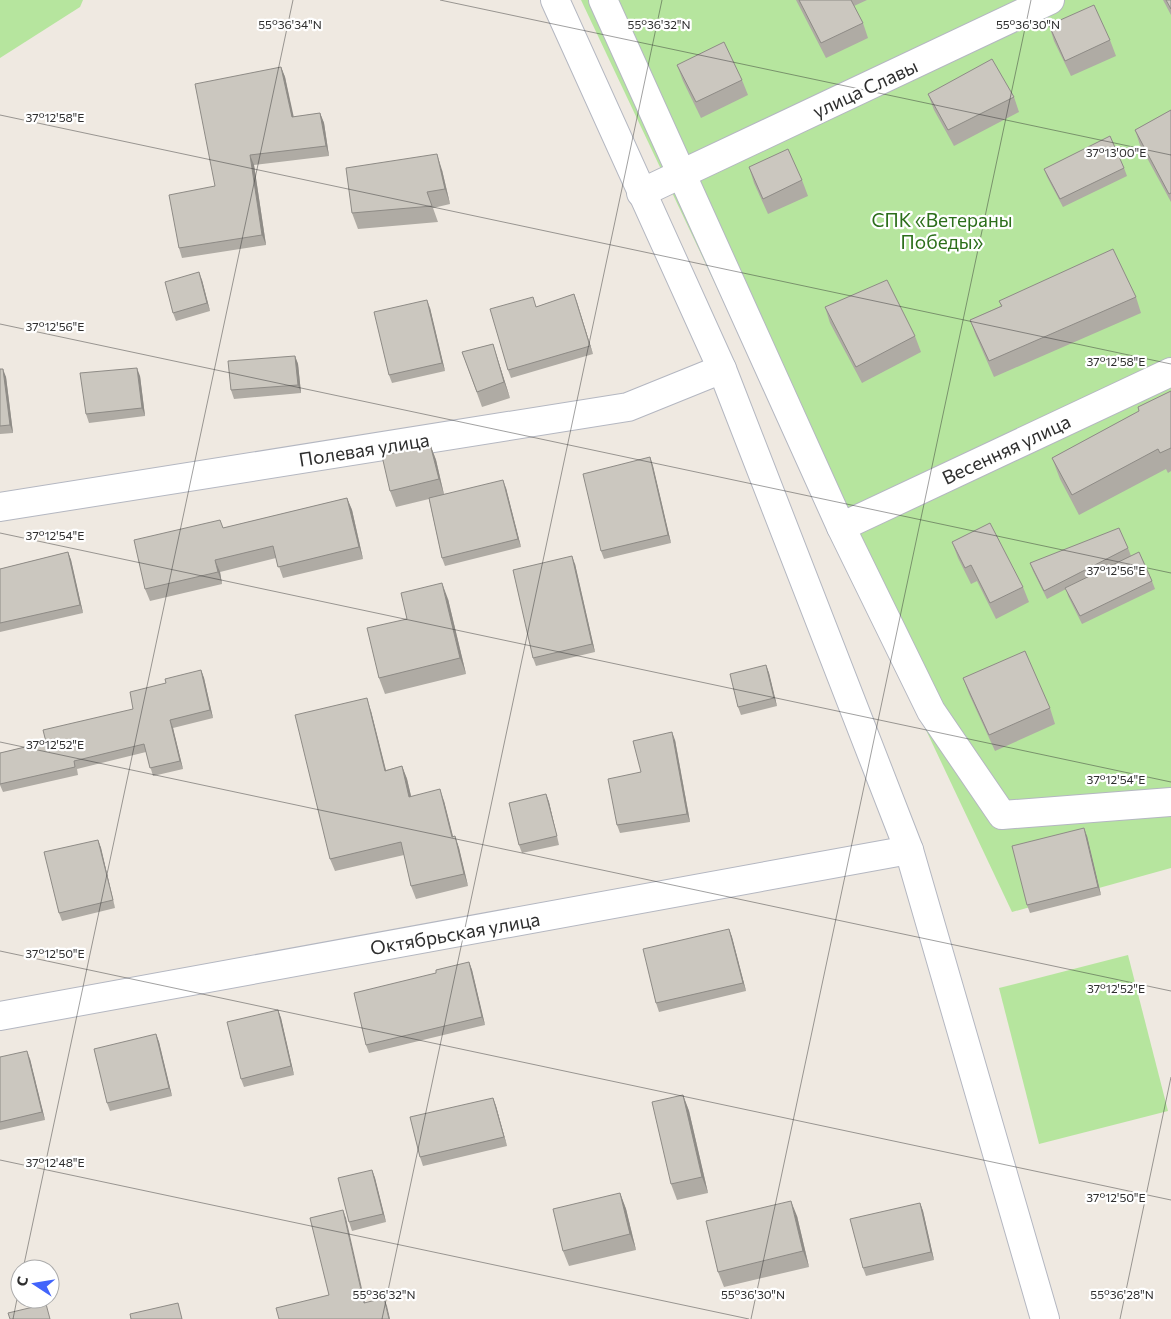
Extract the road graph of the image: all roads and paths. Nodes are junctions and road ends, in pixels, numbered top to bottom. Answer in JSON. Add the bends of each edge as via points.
{"nodes":[{"id":1,"x":555,"y":0,"type":"edge"},
{"id":2,"x":603,"y":0,"type":"edge"},
{"id":3,"x":1050,"y":0,"type":"edge"},
{"id":4,"x":681,"y":176,"type":"junction"},
{"id":5,"x":641,"y":194,"type":"junction"},
{"id":6,"x":722,"y":369,"type":"junction"},
{"id":7,"x":1171,"y":372,"type":"edge"},
{"id":8,"x":0,"y":507,"type":"edge"},
{"id":9,"x":842,"y":527,"type":"junction"},
{"id":10,"x":1171,"y":802,"type":"edge"},
{"id":11,"x":909,"y":850,"type":"junction"},
{"id":12,"x":0,"y":1016,"type":"edge"},
{"id":13,"x":1045,"y":1319,"type":"edge"}],
"edges":[{"from":1,"to":5,"type":"street"},
{"from":2,"to":4,"type":"street"},
{"from":3,"to":4,"type":"street","name":"улица Славы"},
{"from":4,"to":5,"type":"street","name":"улица Славы"},
{"from":4,"to":9,"type":"street"},
{"from":5,"to":6,"type":"street"},
{"from":6,"to":8,"type":"street","name":"Полевая улица","via":[[628,407]]},
{"from":6,"to":11,"type":"street"},
{"from":7,"to":9,"type":"street","name":"Весенняя улица"},
{"from":9,"to":10,"type":"street","via":[[931,711],[1002,815]]},
{"from":11,"to":12,"type":"street","name":"Октябрьская улица"},
{"from":11,"to":13,"type":"street"}]}
